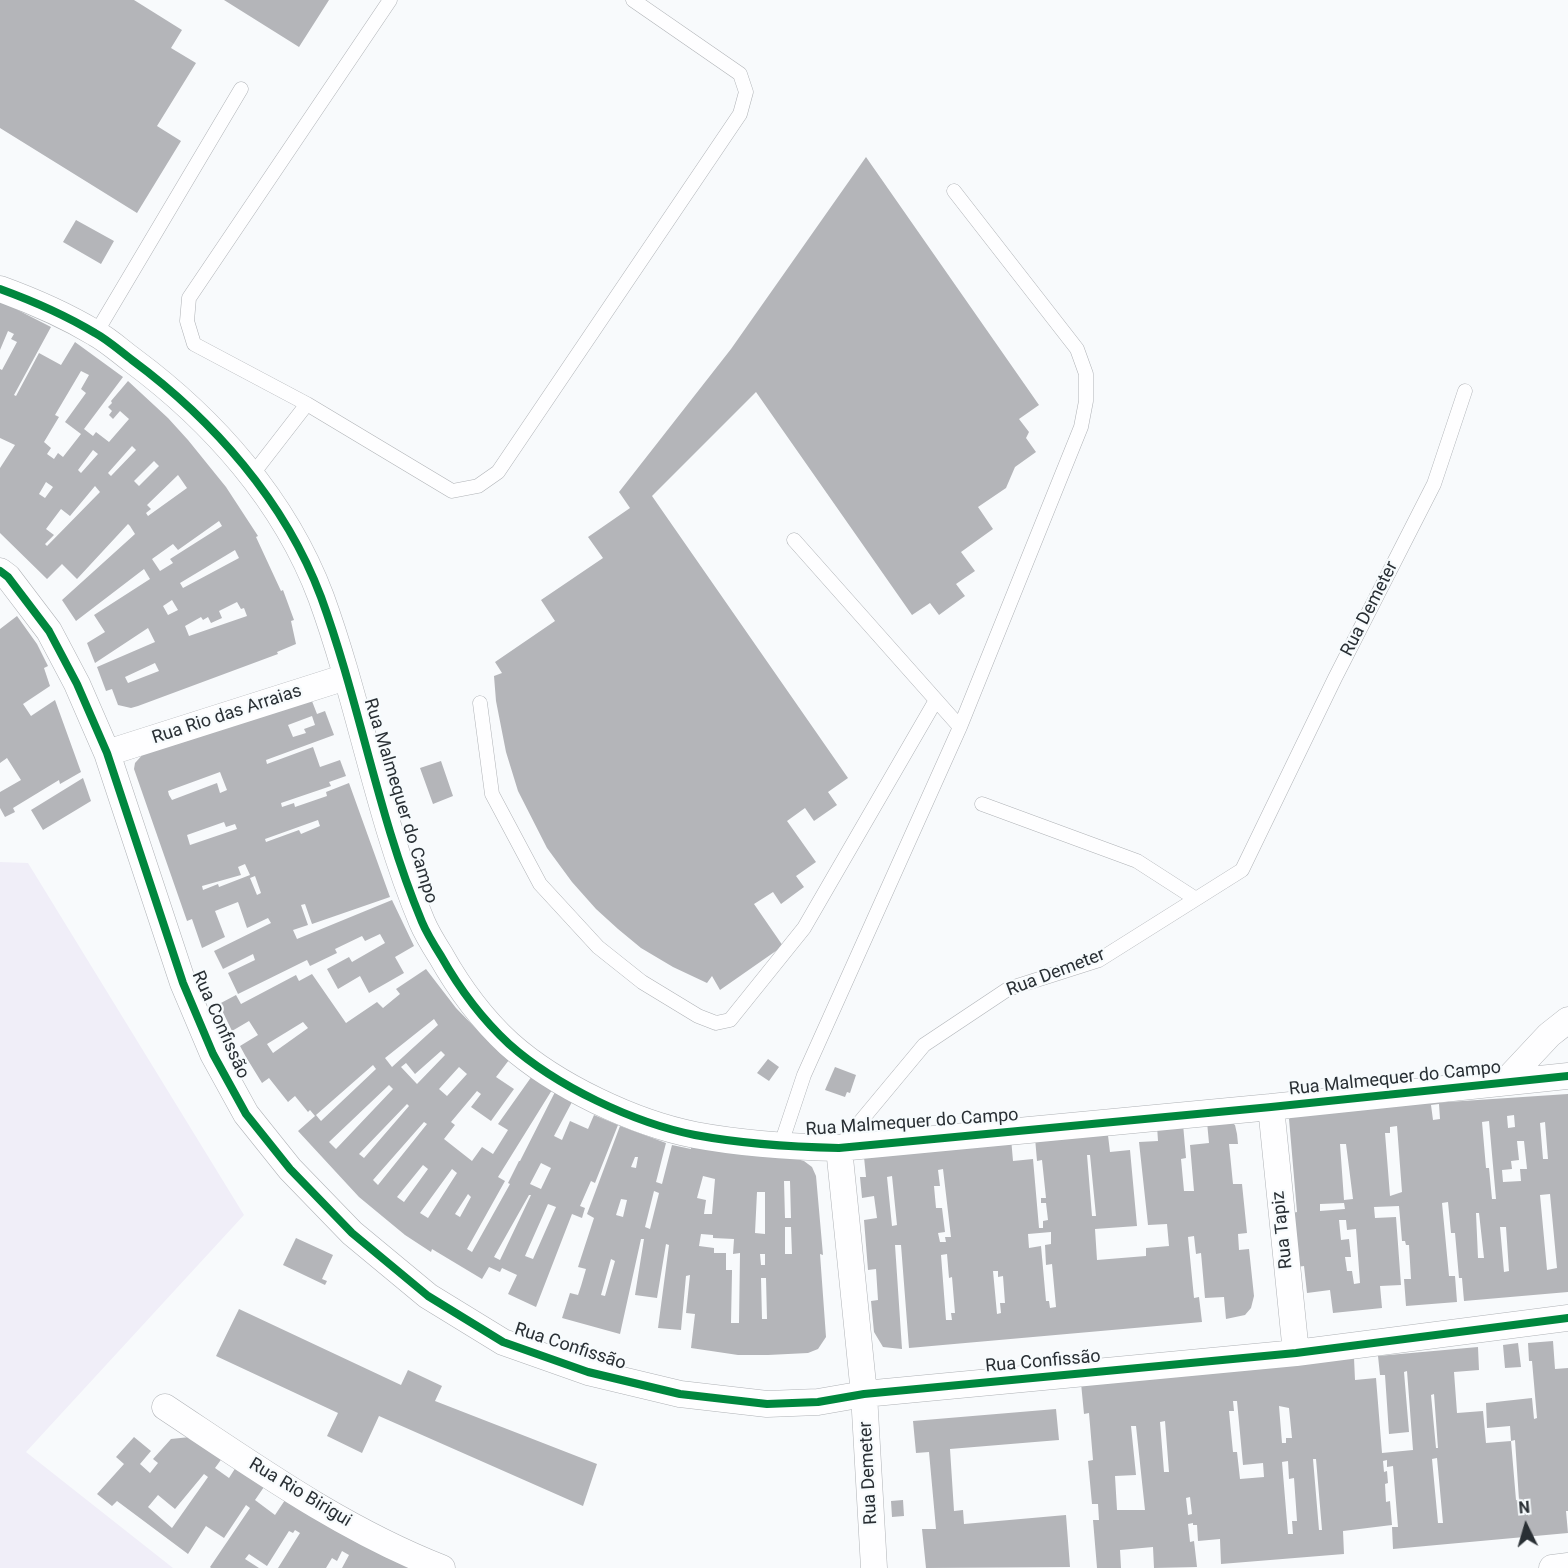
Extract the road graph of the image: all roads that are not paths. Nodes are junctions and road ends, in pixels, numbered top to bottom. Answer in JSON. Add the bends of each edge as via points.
{"nodes":[{"id":1,"x":390,"y":0,"type":"edge"},
{"id":2,"x":633,"y":0,"type":"edge"},
{"id":3,"x":241,"y":89,"type":"dead end"},
{"id":4,"x":954,"y":191,"type":"dead end"},
{"id":5,"x":0,"y":289,"type":"edge"},
{"id":6,"x":96,"y":333,"type":"junction"},
{"id":7,"x":1465,"y":391,"type":"dead end"},
{"id":8,"x":307,"y":404,"type":"junction"},
{"id":9,"x":252,"y":476,"type":"junction"},
{"id":10,"x":794,"y":540,"type":"dead end"},
{"id":11,"x":0,"y":571,"type":"edge"},
{"id":12,"x":346,"y":676,"type":"junction"},
{"id":13,"x":936,"y":700,"type":"junction"},
{"id":14,"x":480,"y":703,"type":"dead end"},
{"id":15,"x":960,"y":727,"type":"junction"},
{"id":16,"x":107,"y":753,"type":"junction"},
{"id":17,"x":982,"y":804,"type":"dead end"},
{"id":18,"x":1196,"y":899,"type":"junction"},
{"id":19,"x":1568,"y":1020,"type":"edge"},
{"id":20,"x":1568,"y":1076,"type":"edge"},
{"id":21,"x":1505,"y":1082,"type":"junction"},
{"id":22,"x":1271,"y":1107,"type":"junction"},
{"id":23,"x":780,"y":1147,"type":"junction"},
{"id":24,"x":839,"y":1148,"type":"junction"},
{"id":25,"x":1568,"y":1318,"type":"edge"},
{"id":26,"x":1296,"y":1353,"type":"junction"},
{"id":27,"x":864,"y":1395,"type":"junction"},
{"id":28,"x":165,"y":1407,"type":"dead end"},
{"id":29,"x":1568,"y":1566,"type":"edge"},
{"id":30,"x":442,"y":1568,"type":"edge"},
{"id":31,"x":874,"y":1568,"type":"edge"},
{"id":32,"x":1552,"y":1568,"type":"edge"}],
"edges":[{"from":1,"to":8,"type":"lane","via":[[189,298],[187,321],[194,344]]},
{"from":2,"to":8,"type":"lane","via":[[740,74],[746,92],[740,114],[498,472],[478,486],[452,490]]},
{"from":3,"to":6,"type":"lane"},
{"from":4,"to":15,"type":"lane","via":[[1077,349],[1086,374],[1081,427]]},
{"from":5,"to":6,"type":"street","name":"Rua Malmequer do Campo"},
{"from":6,"to":9,"type":"street","name":"Rua Malmequer do Campo","via":[[165,384],[208,423]]},
{"from":7,"to":18,"type":"lane","name":"Rua Demeter","via":[[1434,484],[1242,870]]},
{"from":8,"to":9,"type":"lane"},
{"from":9,"to":12,"type":"street","name":"Rua Malmequer do Campo","via":[[290,532],[320,595]]},
{"from":10,"to":13,"type":"lane"},
{"from":11,"to":16,"type":"street","name":"Rua Confissão","via":[[49,631]]},
{"from":12,"to":16,"type":"street","name":"Rua Rio das Arraias"},
{"from":12,"to":23,"type":"street","name":"Rua Malmequer do Campo","via":[[399,862],[423,926],[459,988],[509,1043],[548,1073],[618,1112],[693,1135]]},
{"from":13,"to":14,"type":"lane","via":[[804,928],[730,1020],[716,1023],[642,982],[598,947],[540,884],[492,794]]},
{"from":13,"to":15,"type":"lane"},
{"from":15,"to":23,"type":"lane","via":[[804,1075]]},
{"from":16,"to":27,"type":"street","name":"Rua Confissão","via":[[183,983],[213,1054],[246,1114],[290,1169],[352,1233],[428,1296],[503,1342],[588,1372],[681,1394],[767,1404]]},
{"from":17,"to":18,"type":"lane","via":[[1137,861]]},
{"from":18,"to":24,"type":"lane","name":"Rua Demeter","via":[[1099,960],[1008,989],[924,1045]]},
{"from":19,"to":21,"type":"street"},
{"from":20,"to":21,"type":"street","name":"Rua Malmequer do Campo"},
{"from":21,"to":22,"type":"street","name":"Rua Malmequer do Campo"},
{"from":22,"to":24,"type":"street","name":"Rua Malmequer do Campo"},
{"from":22,"to":26,"type":"street","name":"Rua Tapiz"},
{"from":23,"to":24,"type":"street","name":"Rua Malmequer do Campo"},
{"from":24,"to":27,"type":"street","name":"Rua Demeter"},
{"from":25,"to":26,"type":"street","name":"Rua Confissão"},
{"from":26,"to":27,"type":"street","name":"Rua Confissão"},
{"from":27,"to":31,"type":"street","name":"Rua Demeter"},
{"from":28,"to":30,"type":"street","name":"Rua Rio Birigui","via":[[304,1499],[400,1552]]},
{"from":29,"to":32,"type":"street"}]}
